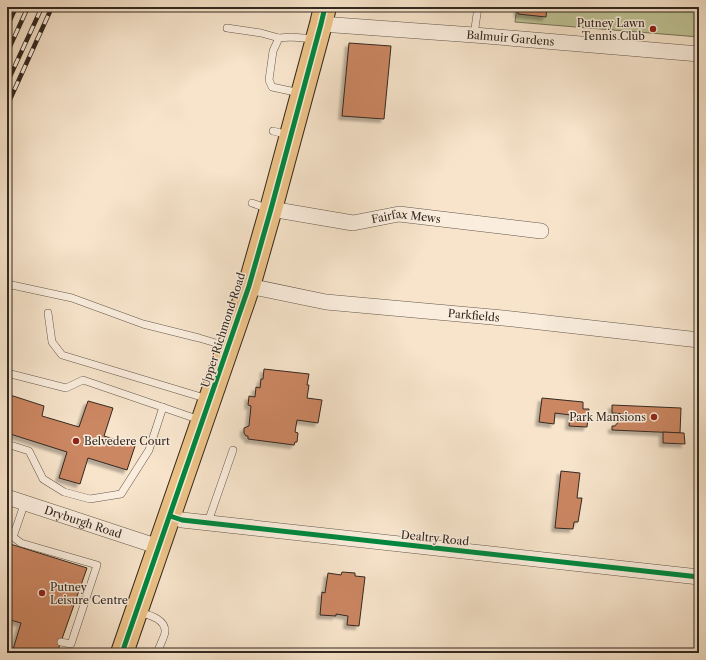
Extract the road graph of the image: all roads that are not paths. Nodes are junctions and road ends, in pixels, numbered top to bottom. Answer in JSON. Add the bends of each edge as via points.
{"nodes":[{"id":1,"x":478,"y":7,"type":"edge"},
{"id":2,"x":321,"y":23,"type":"edge"},
{"id":3,"x":227,"y":28,"type":"dead end"},
{"id":4,"x":474,"y":35,"type":"junction"},
{"id":5,"x":279,"y":38,"type":"junction"},
{"id":6,"x":699,"y":54,"type":"edge"},
{"id":7,"x":302,"y":94,"type":"junction"},
{"id":8,"x":262,"y":206,"type":"junction"},
{"id":9,"x":541,"y":231,"type":"dead end"},
{"id":10,"x":7,"y":284,"type":"edge"},
{"id":11,"x":249,"y":286,"type":"junction"},
{"id":12,"x":48,"y":313,"type":"dead end"},
{"id":13,"x":699,"y":340,"type":"edge"},
{"id":14,"x":228,"y":346,"type":"junction"},
{"id":15,"x":7,"y":373,"type":"edge"},
{"id":16,"x":210,"y":399,"type":"junction"},
{"id":17,"x":163,"y":407,"type":"junction"},
{"id":18,"x":202,"y":421,"type":"junction"},
{"id":19,"x":7,"y":444,"type":"edge"},
{"id":20,"x":233,"y":450,"type":"dead end"},
{"id":21,"x":8,"y":497,"type":"edge"},
{"id":22,"x":25,"y":502,"type":"junction"},
{"id":23,"x":170,"y":516,"type":"junction"},
{"id":24,"x":208,"y":522,"type":"junction"},
{"id":25,"x":10,"y":537,"type":"edge"},
{"id":26,"x":159,"y":547,"type":"junction"},
{"id":27,"x":699,"y":577,"type":"edge"},
{"id":28,"x":137,"y":611,"type":"junction"},
{"id":29,"x":61,"y":642,"type":"dead end"},
{"id":30,"x":122,"y":653,"type":"edge"},
{"id":31,"x":157,"y":653,"type":"edge"}],
"edges":[{"from":1,"to":4,"type":"lane"},
{"from":2,"to":4,"type":"street","name":"Balmuir Gardens"},
{"from":2,"to":5,"type":"lane","via":[[291,37]]},
{"from":2,"to":7,"type":"highway","name":"Upper Richmond Road"},
{"from":3,"to":5,"type":"lane"},
{"from":4,"to":6,"type":"street","name":"Balmuir Gardens"},
{"from":5,"to":7,"type":"lane","via":[[273,51],[269,80],[272,87]]},
{"from":7,"to":8,"type":"highway","name":"Upper Richmond Road","via":[[282,134]]},
{"from":8,"to":9,"type":"street","name":"Fairfax Mews","via":[[353,223],[399,214]]},
{"from":8,"to":11,"type":"highway","name":"Upper Richmond Road"},
{"from":10,"to":14,"type":"lane","via":[[72,298],[142,324]]},
{"from":11,"to":13,"type":"street","name":"Parkfields","via":[[326,302],[503,318]]},
{"from":11,"to":14,"type":"highway","name":"Upper Richmond Road"},
{"from":12,"to":16,"type":"lane","via":[[52,342],[62,355]]},
{"from":14,"to":16,"type":"highway","name":"Upper Richmond Road"},
{"from":15,"to":17,"type":"lane","via":[[66,388],[83,380]]},
{"from":16,"to":18,"type":"highway","name":"Upper Richmond Road"},
{"from":17,"to":18,"type":"lane"},
{"from":17,"to":19,"type":"lane","via":[[149,450],[121,494],[90,499],[64,492],[43,479],[29,451]]},
{"from":18,"to":23,"type":"highway","name":"Upper Richmond Road"},
{"from":20,"to":24,"type":"lane"},
{"from":21,"to":22,"type":"street","name":"Dryburgh Road"},
{"from":22,"to":25,"type":"lane"},
{"from":22,"to":26,"type":"street","name":"Dryburgh Road"},
{"from":23,"to":24,"type":"street","name":"Dealtry Road","via":[[182,520]]},
{"from":23,"to":26,"type":"highway","name":"Upper Richmond Road"},
{"from":24,"to":27,"type":"street","name":"Dealtry Road"},
{"from":25,"to":29,"type":"lane","via":[[21,543],[97,565],[70,644]]},
{"from":26,"to":28,"type":"highway","name":"Upper Richmond Road"},
{"from":28,"to":30,"type":"highway","name":"Upper Richmond Road"},
{"from":28,"to":31,"type":"lane","via":[[156,618],[163,625],[165,632]]}]}
